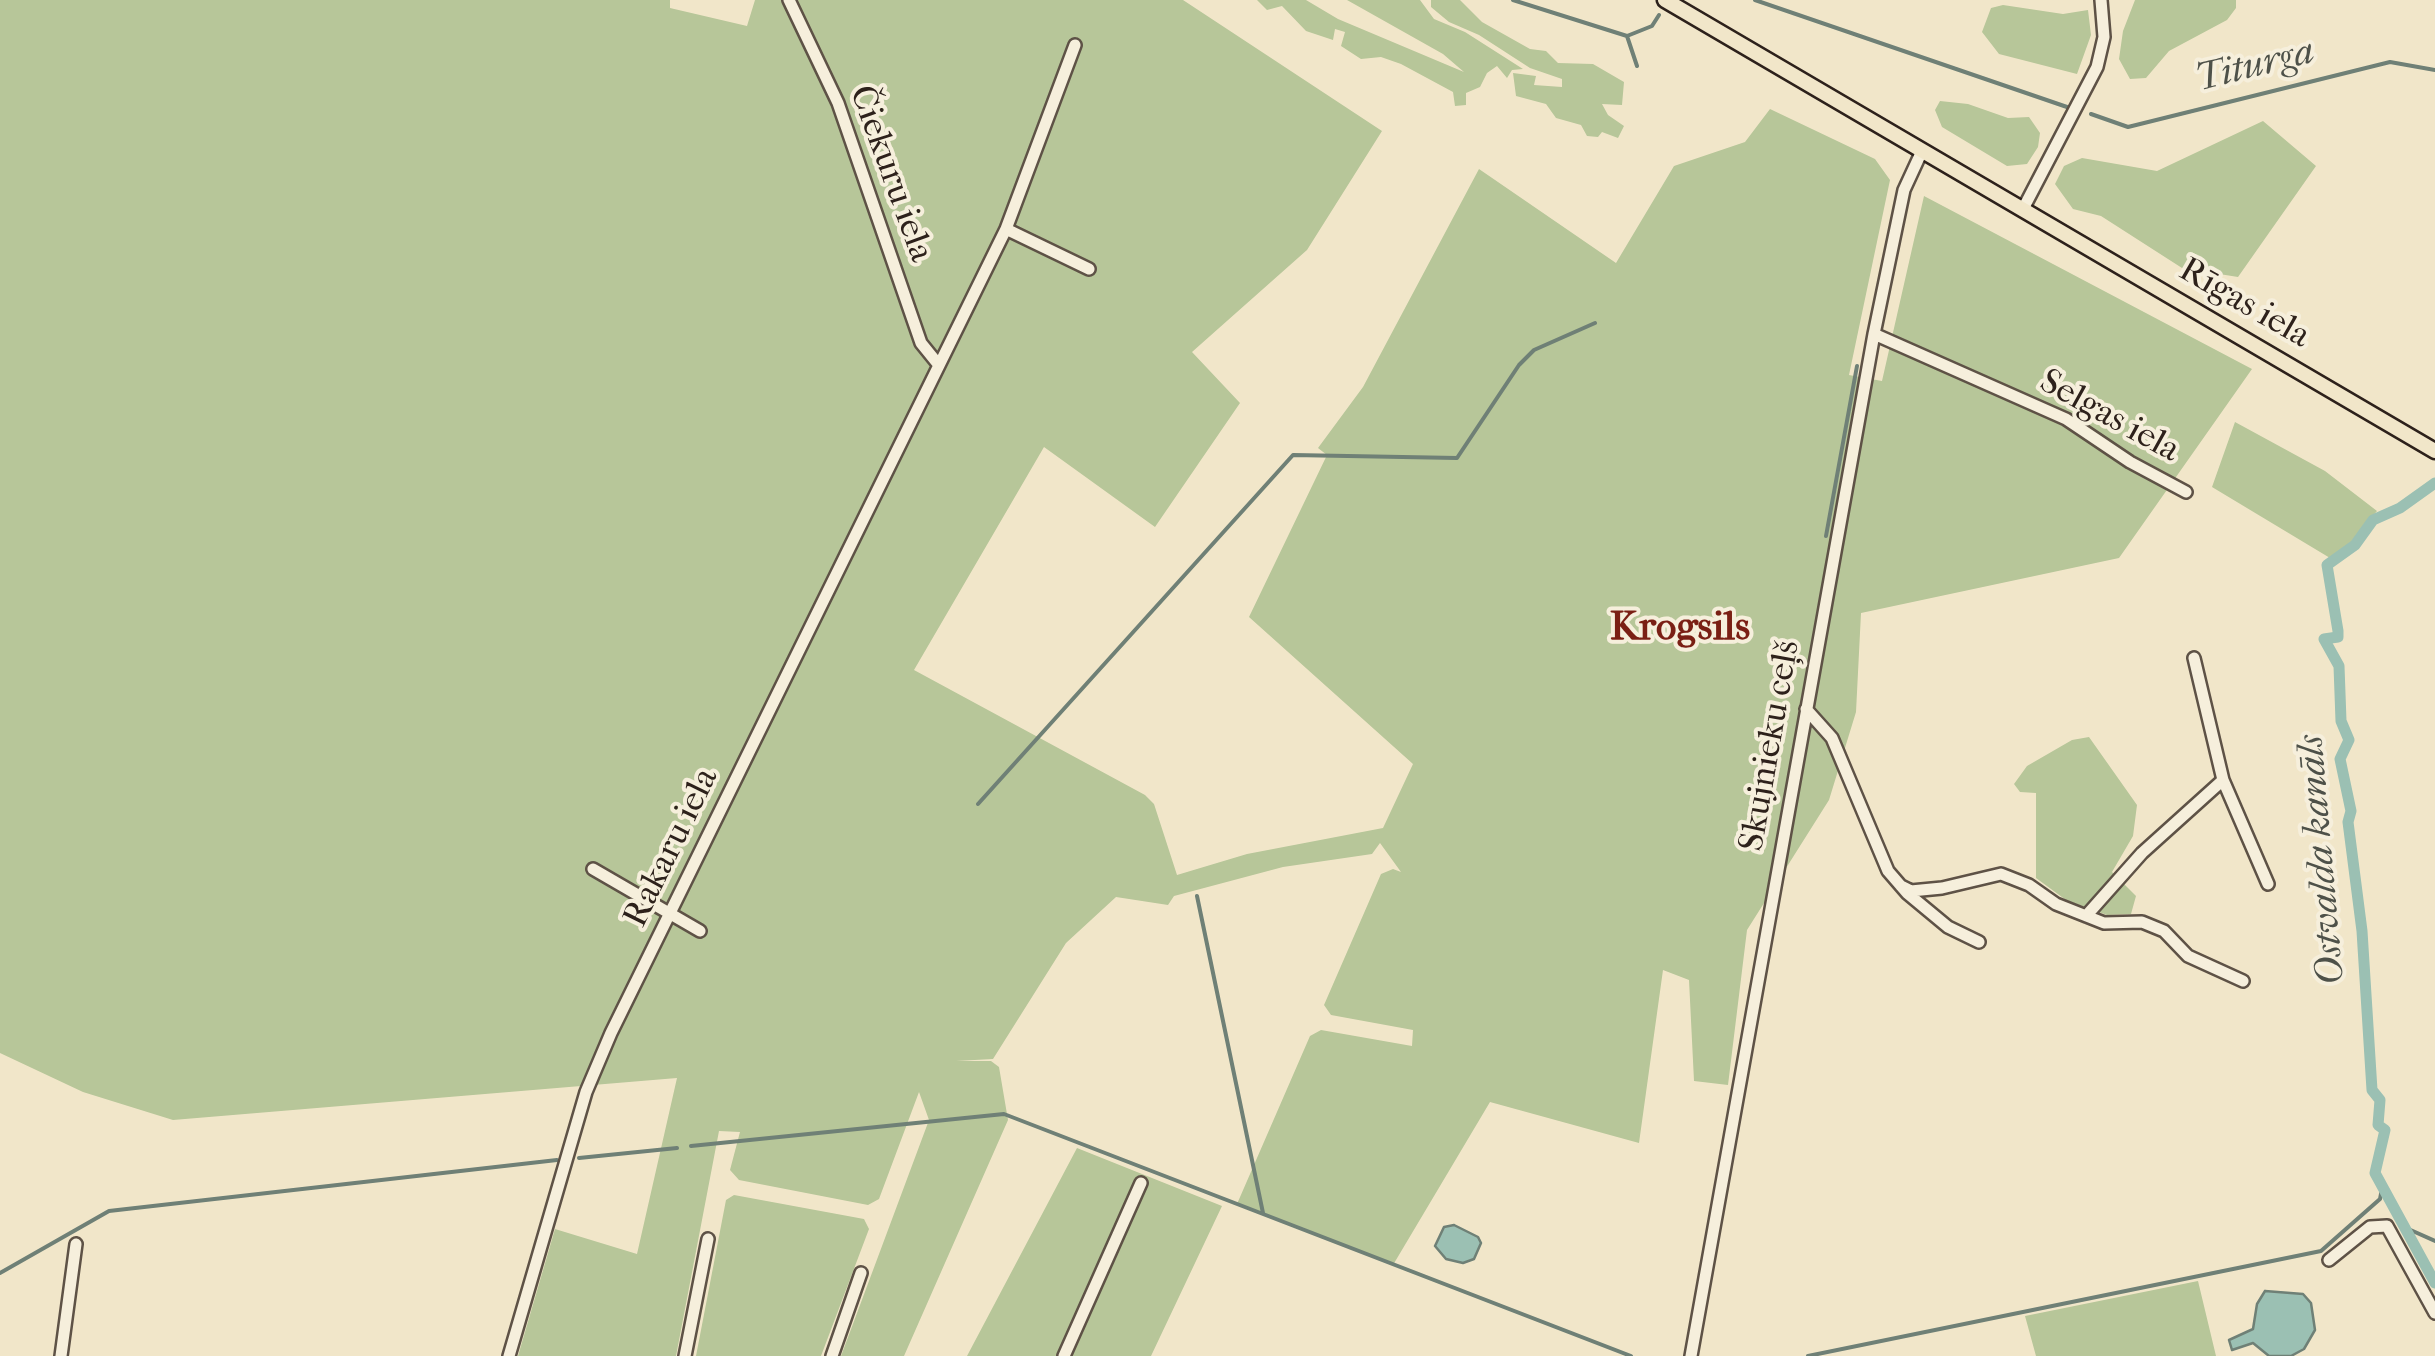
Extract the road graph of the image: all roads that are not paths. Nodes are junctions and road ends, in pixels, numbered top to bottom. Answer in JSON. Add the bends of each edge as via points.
{"nodes":[{"id":1,"x":789,"y":0,"type":"edge"},
{"id":2,"x":1665,"y":0,"type":"edge"},
{"id":3,"x":2101,"y":0,"type":"edge"},
{"id":4,"x":1075,"y":45,"type":"dead end"},
{"id":5,"x":1922,"y":151,"type":"junction"},
{"id":6,"x":2022,"y":209,"type":"junction"},
{"id":7,"x":1006,"y":229,"type":"junction"},
{"id":8,"x":1089,"y":269,"type":"dead end"},
{"id":9,"x":1874,"y":334,"type":"junction"},
{"id":10,"x":938,"y":364,"type":"junction"},
{"id":11,"x":2435,"y":451,"type":"edge"},
{"id":12,"x":2186,"y":492,"type":"dead end"},
{"id":13,"x":2194,"y":658,"type":"dead end"},
{"id":14,"x":1806,"y":709,"type":"junction"},
{"id":15,"x":2223,"y":780,"type":"junction"},
{"id":16,"x":593,"y":870,"type":"dead end"},
{"id":17,"x":2268,"y":884,"type":"dead end"},
{"id":18,"x":1901,"y":886,"type":"junction"},
{"id":19,"x":670,"y":914,"type":"junction"},
{"id":20,"x":2086,"y":916,"type":"junction"},
{"id":21,"x":700,"y":931,"type":"dead end"},
{"id":22,"x":1978,"y":942,"type":"dead end"},
{"id":23,"x":2243,"y":981,"type":"dead end"},
{"id":24,"x":1141,"y":1183,"type":"dead end"},
{"id":25,"x":708,"y":1239,"type":"dead end"},
{"id":26,"x":76,"y":1244,"type":"dead end"},
{"id":27,"x":2330,"y":1260,"type":"dead end"},
{"id":28,"x":861,"y":1273,"type":"dead end"},
{"id":29,"x":2435,"y":1313,"type":"edge"},
{"id":30,"x":61,"y":1356,"type":"edge"},
{"id":31,"x":509,"y":1356,"type":"edge"},
{"id":32,"x":684,"y":1356,"type":"edge"},
{"id":33,"x":832,"y":1356,"type":"edge"},
{"id":34,"x":1064,"y":1356,"type":"edge"},
{"id":35,"x":1691,"y":1356,"type":"edge"}],
"edges":[{"from":1,"to":10,"type":"street","name":"Čiekuru iela","via":[[838,103],[920,343]]},
{"from":2,"to":5,"type":"main road","name":"Rīgas iela"},
{"from":3,"to":6,"type":"street","via":[[2104,37],[2097,67]]},
{"from":4,"to":7,"type":"street","name":"Rakaru iela"},
{"from":5,"to":6,"type":"main road","name":"Rīgas iela"},
{"from":5,"to":9,"type":"street","name":"Skujnieku ceļš","via":[[1904,190]]},
{"from":6,"to":11,"type":"main road","name":"Rīgas iela"},
{"from":7,"to":8,"type":"street"},
{"from":7,"to":10,"type":"street","name":"Rakaru iela"},
{"from":9,"to":12,"type":"street","name":"Selgas iela","via":[[2066,419]]},
{"from":9,"to":14,"type":"street","name":"Skujnieku ceļš"},
{"from":10,"to":19,"type":"street","name":"Rakaru iela"},
{"from":13,"to":15,"type":"street"},
{"from":14,"to":18,"type":"street","via":[[1832,738],[1888,871]]},
{"from":14,"to":35,"type":"street","name":"Skujnieku ceļš"},
{"from":15,"to":17,"type":"street"},
{"from":15,"to":20,"type":"street","via":[[2142,853]]},
{"from":16,"to":19,"type":"street"},
{"from":18,"to":20,"type":"street","via":[[1942,888],[2001,874]]},
{"from":18,"to":22,"type":"street","via":[[1948,927]]},
{"from":19,"to":21,"type":"street"},
{"from":19,"to":31,"type":"street","name":"Rakaru iela","via":[[586,1092]]},
{"from":20,"to":23,"type":"street","via":[[2164,931],[2210,970]]},
{"from":24,"to":34,"type":"street"},
{"from":25,"to":32,"type":"street"},
{"from":26,"to":30,"type":"street"},
{"from":27,"to":29,"type":"street","via":[[2370,1227],[2387,1226]]},
{"from":28,"to":33,"type":"street"}]}
